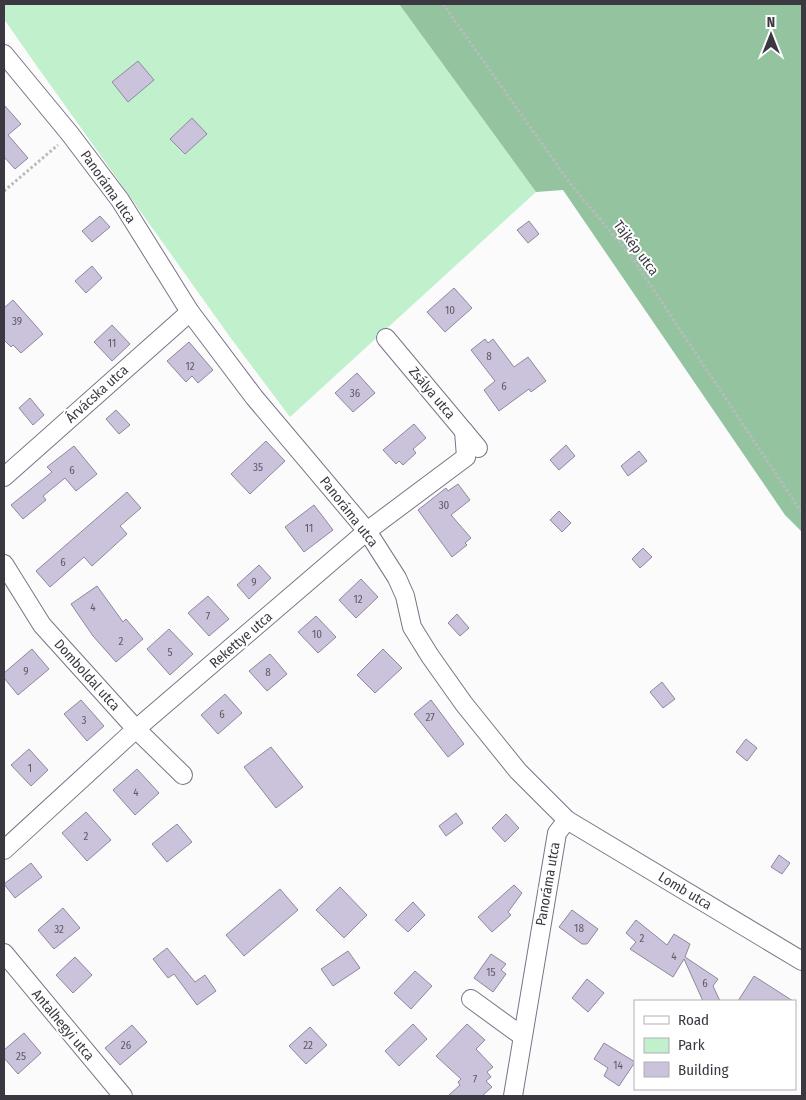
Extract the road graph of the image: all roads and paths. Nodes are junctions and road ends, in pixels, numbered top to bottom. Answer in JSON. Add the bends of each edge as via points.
{"nodes":[{"id":1,"x":443,"y":4,"type":"edge"},
{"id":2,"x":4,"y":54,"type":"edge"},
{"id":3,"x":70,"y":134,"type":"junction"},
{"id":4,"x":4,"y":191,"type":"edge"},
{"id":5,"x":190,"y":312,"type":"junction"},
{"id":6,"x":386,"y":338,"type":"dead end"},
{"id":7,"x":464,"y":431,"type":"junction"},
{"id":8,"x":478,"y":448,"type":"dead end"},
{"id":9,"x":4,"y":476,"type":"edge"},
{"id":10,"x":802,"y":513,"type":"edge"},
{"id":11,"x":368,"y":532,"type":"junction"},
{"id":12,"x":4,"y":564,"type":"edge"},
{"id":13,"x":136,"y":729,"type":"junction"},
{"id":14,"x":183,"y":775,"type":"dead end"},
{"id":15,"x":567,"y":820,"type":"junction"},
{"id":16,"x":4,"y":850,"type":"edge"},
{"id":17,"x":4,"y":953,"type":"edge"},
{"id":18,"x":802,"y":961,"type":"edge"},
{"id":19,"x":471,"y":999,"type":"dead end"},
{"id":20,"x":522,"y":1036,"type":"junction"},
{"id":21,"x":123,"y":1096,"type":"edge"},
{"id":22,"x":513,"y":1096,"type":"edge"}],
"edges":[{"from":1,"to":10,"type":"path","name":"Tájkép utca","via":[[572,186],[631,256]]},
{"from":2,"to":3,"type":"street","name":"Panoráma utca"},
{"from":3,"to":4,"type":"path"},
{"from":3,"to":5,"type":"street","name":"Panoráma utca","via":[[120,200]]},
{"from":5,"to":9,"type":"street","name":"Árvácska utca"},
{"from":5,"to":11,"type":"street","name":"Panoráma utca","via":[[254,397]]},
{"from":6,"to":7,"type":"street","name":"Zsálya utca"},
{"from":7,"to":8,"type":"street","name":"Zsálya utca"},
{"from":7,"to":11,"type":"street","name":"Rekettye utca","via":[[466,457]]},
{"from":11,"to":13,"type":"street","name":"Rekettye utca"},
{"from":11,"to":15,"type":"street","name":"Panoráma utca","via":[[397,578],[412,627],[430,656],[518,771]]},
{"from":12,"to":13,"type":"street","name":"Domboldal utca","via":[[42,625]]},
{"from":13,"to":14,"type":"street","name":"Domboldal utca"},
{"from":13,"to":16,"type":"street","name":"Rekettye utca"},
{"from":15,"to":18,"type":"street","name":"Lomb utca"},
{"from":15,"to":20,"type":"street","name":"Panoráma utca","via":[[557,833]]},
{"from":17,"to":21,"type":"street","name":"Antalhegyi utca"},
{"from":19,"to":20,"type":"street"},
{"from":20,"to":22,"type":"street","name":"Panoráma utca"}]}
